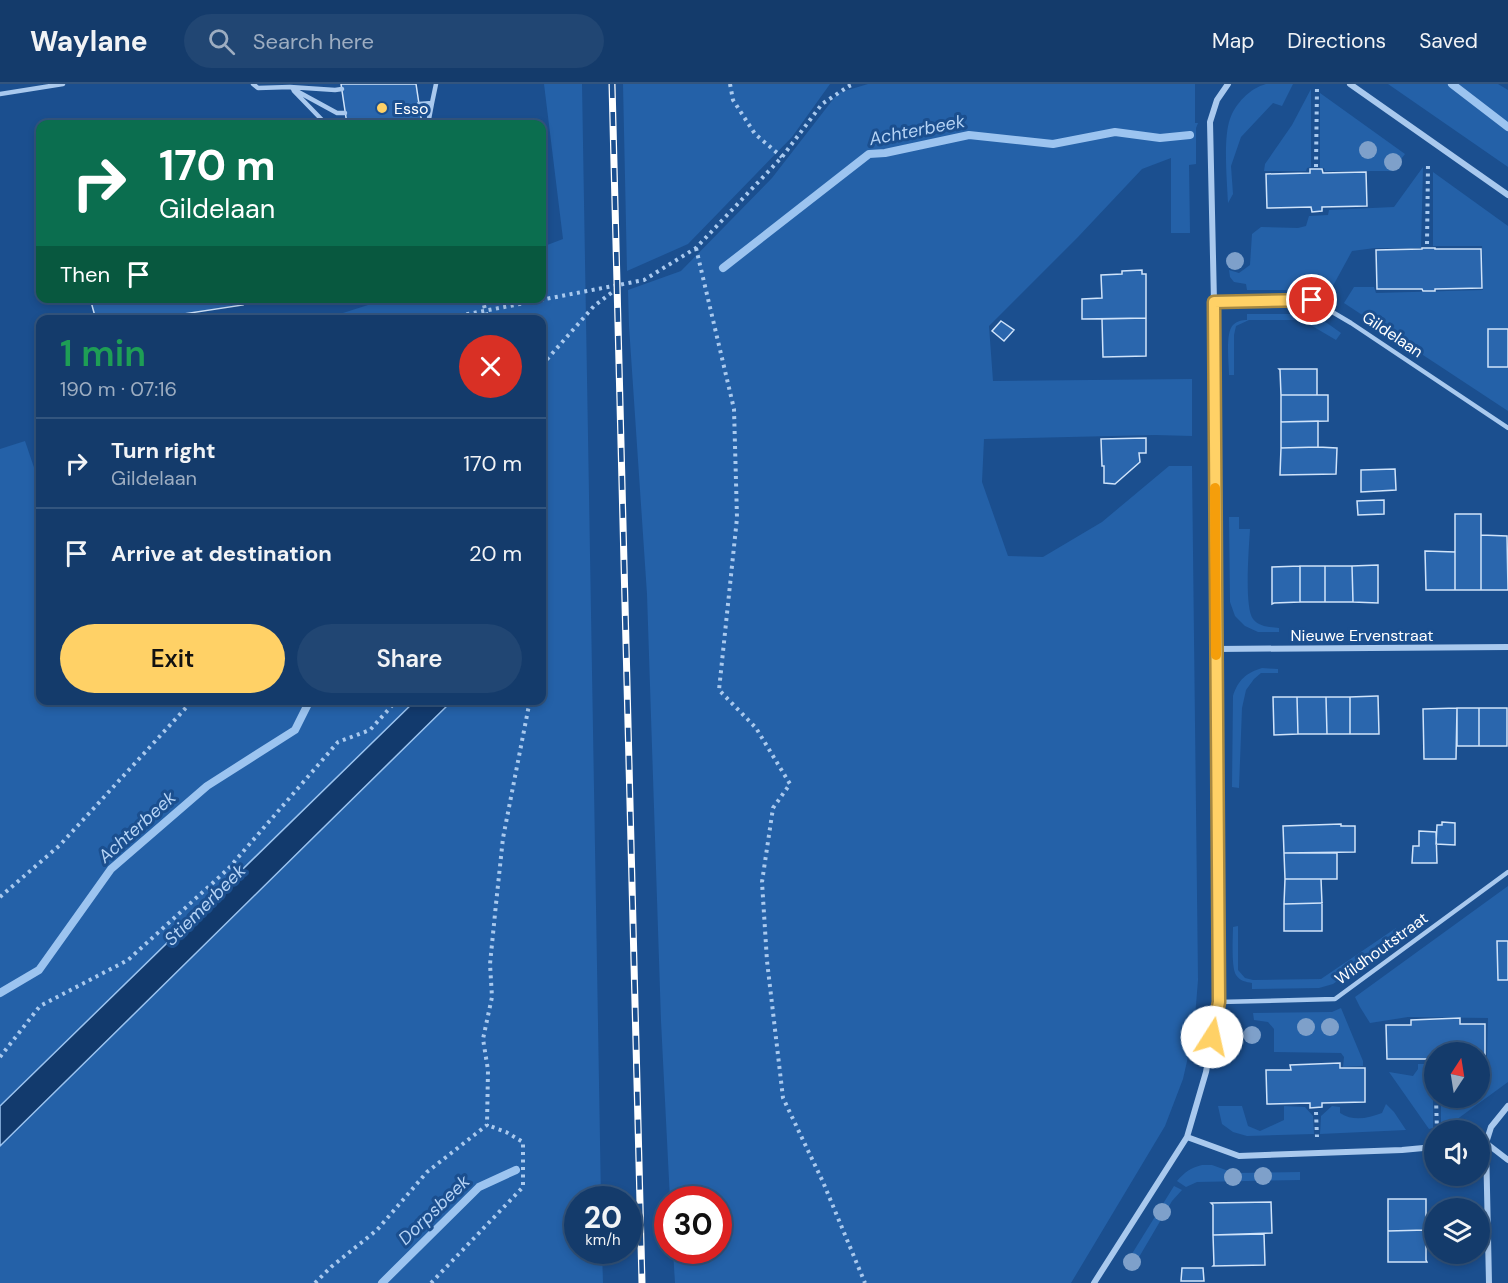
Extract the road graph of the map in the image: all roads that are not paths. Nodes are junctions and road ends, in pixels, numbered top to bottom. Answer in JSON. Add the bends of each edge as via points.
{"nodes":[{"id":1,"x":63,"y":84,"type":"edge"},
{"id":2,"x":253,"y":84,"type":"edge"},
{"id":3,"x":436,"y":84,"type":"edge"},
{"id":4,"x":1228,"y":84,"type":"edge"},
{"id":5,"x":1350,"y":84,"type":"edge"},
{"id":6,"x":290,"y":87,"type":"junction"},
{"id":7,"x":342,"y":89,"type":"dead end"},
{"id":8,"x":0,"y":94,"type":"edge"},
{"id":9,"x":432,"y":103,"type":"junction"},
{"id":10,"x":419,"y":104,"type":"dead end"},
{"id":11,"x":345,"y":113,"type":"dead end"},
{"id":12,"x":322,"y":120,"type":"edge"},
{"id":13,"x":429,"y":120,"type":"edge"},
{"id":14,"x":1508,"y":195,"type":"edge"},
{"id":15,"x":1214,"y":302,"type":"junction"},
{"id":16,"x":1508,"y":428,"type":"edge"},
{"id":17,"x":1508,"y":647,"type":"edge"},
{"id":18,"x":1216,"y":649,"type":"junction"},
{"id":19,"x":1508,"y":873,"type":"edge"},
{"id":20,"x":1219,"y":1002,"type":"junction"},
{"id":21,"x":1508,"y":1106,"type":"edge"},
{"id":22,"x":1490,"y":1129,"type":"edge"},
{"id":23,"x":1187,"y":1137,"type":"junction"},
{"id":24,"x":1490,"y":1148,"type":"edge"},
{"id":25,"x":1424,"y":1149,"type":"edge"},
{"id":26,"x":1508,"y":1160,"type":"edge"},
{"id":27,"x":1485,"y":1186,"type":"edge"},
{"id":28,"x":1094,"y":1283,"type":"edge"},
{"id":29,"x":1489,"y":1283,"type":"edge"}],
"edges":[{"from":1,"to":8,"type":"lane"},
{"from":2,"to":6,"type":"lane","via":[[258,88]]},
{"from":3,"to":9,"type":"lane"},
{"from":4,"to":15,"type":"street","via":[[1217,100],[1210,122]]},
{"from":5,"to":14,"type":"street"},
{"from":6,"to":7,"type":"lane"},
{"from":6,"to":11,"type":"lane","via":[[337,113]]},
{"from":6,"to":12,"type":"lane"},
{"from":9,"to":10,"type":"lane"},
{"from":9,"to":13,"type":"lane"},
{"from":15,"to":16,"type":"lane","name":"Gildelaan","via":[[1312,300]]},
{"from":15,"to":18,"type":"street"},
{"from":17,"to":18,"type":"street","name":"Nieuwe Ervenstraat"},
{"from":18,"to":20,"type":"street"},
{"from":19,"to":20,"type":"lane","name":"Wildhoutstraat","via":[[1335,999]]},
{"from":20,"to":23,"type":"street","via":[[1206,1072]]},
{"from":21,"to":22,"type":"street"},
{"from":23,"to":25,"type":"street","via":[[1239,1156]]},
{"from":23,"to":28,"type":"street"},
{"from":24,"to":26,"type":"street"},
{"from":27,"to":29,"type":"street"}]}
